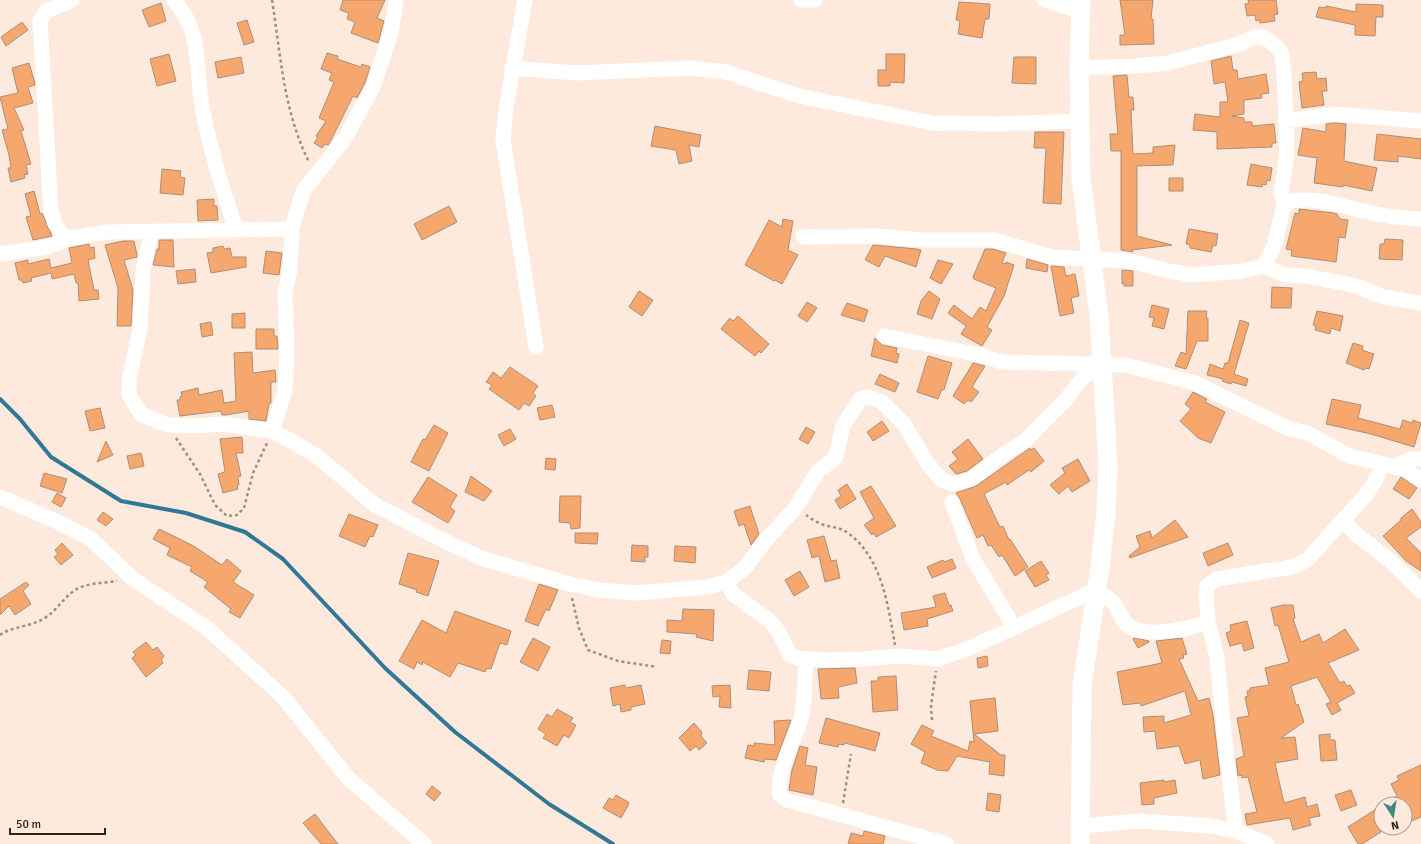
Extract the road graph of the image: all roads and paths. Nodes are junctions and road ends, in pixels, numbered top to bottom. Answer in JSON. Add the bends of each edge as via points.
{"nodes":[{"id":1,"x":72,"y":0,"type":"edge"},
{"id":2,"x":174,"y":0,"type":"edge"},
{"id":3,"x":272,"y":0,"type":"edge"},
{"id":4,"x":396,"y":0,"type":"edge"},
{"id":5,"x":525,"y":0,"type":"edge"},
{"id":6,"x":801,"y":0,"type":"edge"},
{"id":7,"x":815,"y":0,"type":"edge"},
{"id":8,"x":1044,"y":0,"type":"edge"},
{"id":9,"x":1081,"y":5,"type":"edge"},
{"id":10,"x":512,"y":68,"type":"junction"},
{"id":11,"x":1079,"y":68,"type":"junction"},
{"id":12,"x":1079,"y":121,"type":"junction"},
{"id":13,"x":1285,"y":121,"type":"junction"},
{"id":14,"x":1421,"y":121,"type":"edge"},
{"id":15,"x":315,"y":175,"type":"junction"},
{"id":16,"x":1285,"y":204,"type":"junction"},
{"id":17,"x":1421,"y":219,"type":"edge"},
{"id":18,"x":236,"y":229,"type":"junction"},
{"id":19,"x":292,"y":229,"type":"junction"},
{"id":20,"x":152,"y":231,"type":"junction"},
{"id":21,"x":802,"y":237,"type":"dead end"},
{"id":22,"x":69,"y":238,"type":"junction"},
{"id":23,"x":0,"y":254,"type":"edge"},
{"id":24,"x":1091,"y":259,"type":"junction"},
{"id":25,"x":1263,"y":266,"type":"junction"},
{"id":26,"x":1421,"y":303,"type":"edge"},
{"id":27,"x":884,"y":336,"type":"dead end"},
{"id":28,"x":536,"y":347,"type":"dead end"},
{"id":29,"x":1102,"y":364,"type":"junction"},
{"id":30,"x":167,"y":425,"type":"junction"},
{"id":31,"x":272,"y":431,"type":"junction"},
{"id":32,"x":1421,"y":459,"type":"edge"},
{"id":33,"x":1388,"y":465,"type":"junction"},
{"id":34,"x":1421,"y":480,"type":"edge"},
{"id":35,"x":0,"y":497,"type":"edge"},
{"id":36,"x":952,"y":502,"type":"dead end"},
{"id":37,"x":796,"y":507,"type":"junction"},
{"id":38,"x":1343,"y":520,"type":"junction"},
{"id":39,"x":133,"y":579,"type":"junction"},
{"id":40,"x":726,"y":582,"type":"junction"},
{"id":41,"x":570,"y":584,"type":"junction"},
{"id":42,"x":1096,"y":590,"type":"junction"},
{"id":43,"x":1421,"y":591,"type":"edge"},
{"id":44,"x":1208,"y":621,"type":"junction"},
{"id":45,"x":1014,"y":627,"type":"junction"},
{"id":46,"x":0,"y":635,"type":"edge"},
{"id":47,"x":898,"y":656,"type":"junction"},
{"id":48,"x":806,"y":659,"type":"junction"},
{"id":49,"x":938,"y":659,"type":"junction"},
{"id":50,"x":657,"y":667,"type":"dead end"},
{"id":51,"x":932,"y":720,"type":"dead end"},
{"id":52,"x":851,"y":754,"type":"dead end"},
{"id":53,"x":841,"y":815,"type":"junction"},
{"id":54,"x":1236,"y":830,"type":"junction"},
{"id":55,"x":1080,"y":835,"type":"edge"},
{"id":56,"x":424,"y":844,"type":"edge"},
{"id":57,"x":947,"y":844,"type":"edge"},
{"id":58,"x":1267,"y":844,"type":"edge"}],
"edges":[{"from":1,"to":22,"type":"street","via":[[46,11],[39,29],[50,211],[54,224]]},
{"from":2,"to":18,"type":"street","via":[[185,14],[196,39],[202,112],[219,179]]},
{"from":3,"to":15,"type":"path","via":[[286,98],[296,133]]},
{"from":4,"to":15,"type":"street","via":[[391,32],[373,87],[345,138]]},
{"from":5,"to":10,"type":"street"},
{"from":6,"to":7,"type":"street"},
{"from":8,"to":9,"type":"street"},
{"from":9,"to":11,"type":"street"},
{"from":10,"to":12,"type":"street","via":[[576,73],[691,68],[726,72],[799,96],[932,123]]},
{"from":10,"to":28,"type":"street","via":[[503,140]]},
{"from":11,"to":12,"type":"street"},
{"from":11,"to":13,"type":"street","via":[[1168,63],[1236,46],[1255,37],[1263,37],[1278,48],[1282,55]]},
{"from":12,"to":24,"type":"street","via":[[1081,178]]},
{"from":13,"to":14,"type":"street","via":[[1334,114]]},
{"from":13,"to":16,"type":"street","via":[[1286,161],[1281,194]]},
{"from":15,"to":19,"type":"street","via":[[304,190]]},
{"from":16,"to":17,"type":"street","via":[[1290,200],[1322,200],[1391,217]]},
{"from":16,"to":25,"type":"street","via":[[1274,247]]},
{"from":18,"to":19,"type":"street"},
{"from":18,"to":20,"type":"street"},
{"from":19,"to":31,"type":"street","via":[[291,262],[285,293],[285,390]]},
{"from":20,"to":22,"type":"street","via":[[108,232]]},
{"from":20,"to":30,"type":"street","via":[[143,270],[140,329],[128,380],[130,395],[141,414]]},
{"from":21,"to":24,"type":"street","via":[[876,236],[922,240],[994,240],[1052,257]]},
{"from":22,"to":23,"type":"street","via":[[48,247]]},
{"from":24,"to":25,"type":"street","via":[[1130,261],[1168,272],[1193,275],[1242,271]]},
{"from":24,"to":29,"type":"street","via":[[1099,316]]},
{"from":25,"to":26,"type":"street","via":[[1286,275],[1306,276],[1357,286],[1383,298]]},
{"from":27,"to":29,"type":"street","via":[[980,355],[1002,362]]},
{"from":29,"to":33,"type":"street","via":[[1143,368],[1195,383],[1289,428],[1308,433],[1349,456]]},
{"from":29,"to":37,"type":"street","via":[[1083,377],[1067,398],[1026,440],[971,479],[952,484],[942,480],[928,464],[904,424],[882,402],[868,397],[860,399],[843,426],[836,456],[819,470]]},
{"from":29,"to":42,"type":"street","via":[[1108,473]]},
{"from":30,"to":31,"type":"street","via":[[224,424]]},
{"from":30,"to":31,"type":"path","via":[[200,474],[215,505],[227,516],[237,515],[244,508],[253,473]]},
{"from":31,"to":41,"type":"street","via":[[318,457],[375,505],[484,559]]},
{"from":32,"to":33,"type":"street"},
{"from":33,"to":34,"type":"street","via":[[1405,469]]},
{"from":33,"to":38,"type":"street","via":[[1371,489]]},
{"from":35,"to":39,"type":"street","via":[[91,539]]},
{"from":36,"to":45,"type":"street","via":[[973,559]]},
{"from":37,"to":40,"type":"street","via":[[744,569]]},
{"from":37,"to":47,"type":"path","via":[[810,518],[827,526],[838,527],[864,548],[880,578]]},
{"from":38,"to":43,"type":"street"},
{"from":38,"to":44,"type":"street","via":[[1307,560],[1292,567],[1217,579],[1207,586]]},
{"from":39,"to":46,"type":"path","via":[[88,585],[76,590],[42,620]]},
{"from":39,"to":56,"type":"street","via":[[207,628],[266,680],[300,716],[348,778]]},
{"from":40,"to":41,"type":"street","via":[[707,587],[637,593],[599,590]]},
{"from":40,"to":48,"type":"street","via":[[733,594],[769,620],[779,632],[790,655]]},
{"from":41,"to":50,"type":"path","via":[[579,628],[588,650],[618,661]]},
{"from":42,"to":44,"type":"street","via":[[1113,602],[1128,626],[1145,633],[1198,626]]},
{"from":42,"to":45,"type":"street"},
{"from":42,"to":55,"type":"street","via":[[1082,685]]},
{"from":44,"to":54,"type":"street","via":[[1217,658]]},
{"from":45,"to":49,"type":"street","via":[[967,649]]},
{"from":47,"to":48,"type":"street"},
{"from":47,"to":49,"type":"street"},
{"from":48,"to":53,"type":"street","via":[[801,717],[778,788],[780,795],[787,800]]},
{"from":49,"to":51,"type":"path","via":[[931,706]]},
{"from":52,"to":53,"type":"path"},
{"from":53,"to":57,"type":"street"},
{"from":54,"to":55,"type":"street","via":[[1140,822]]},
{"from":54,"to":58,"type":"street"}]}
